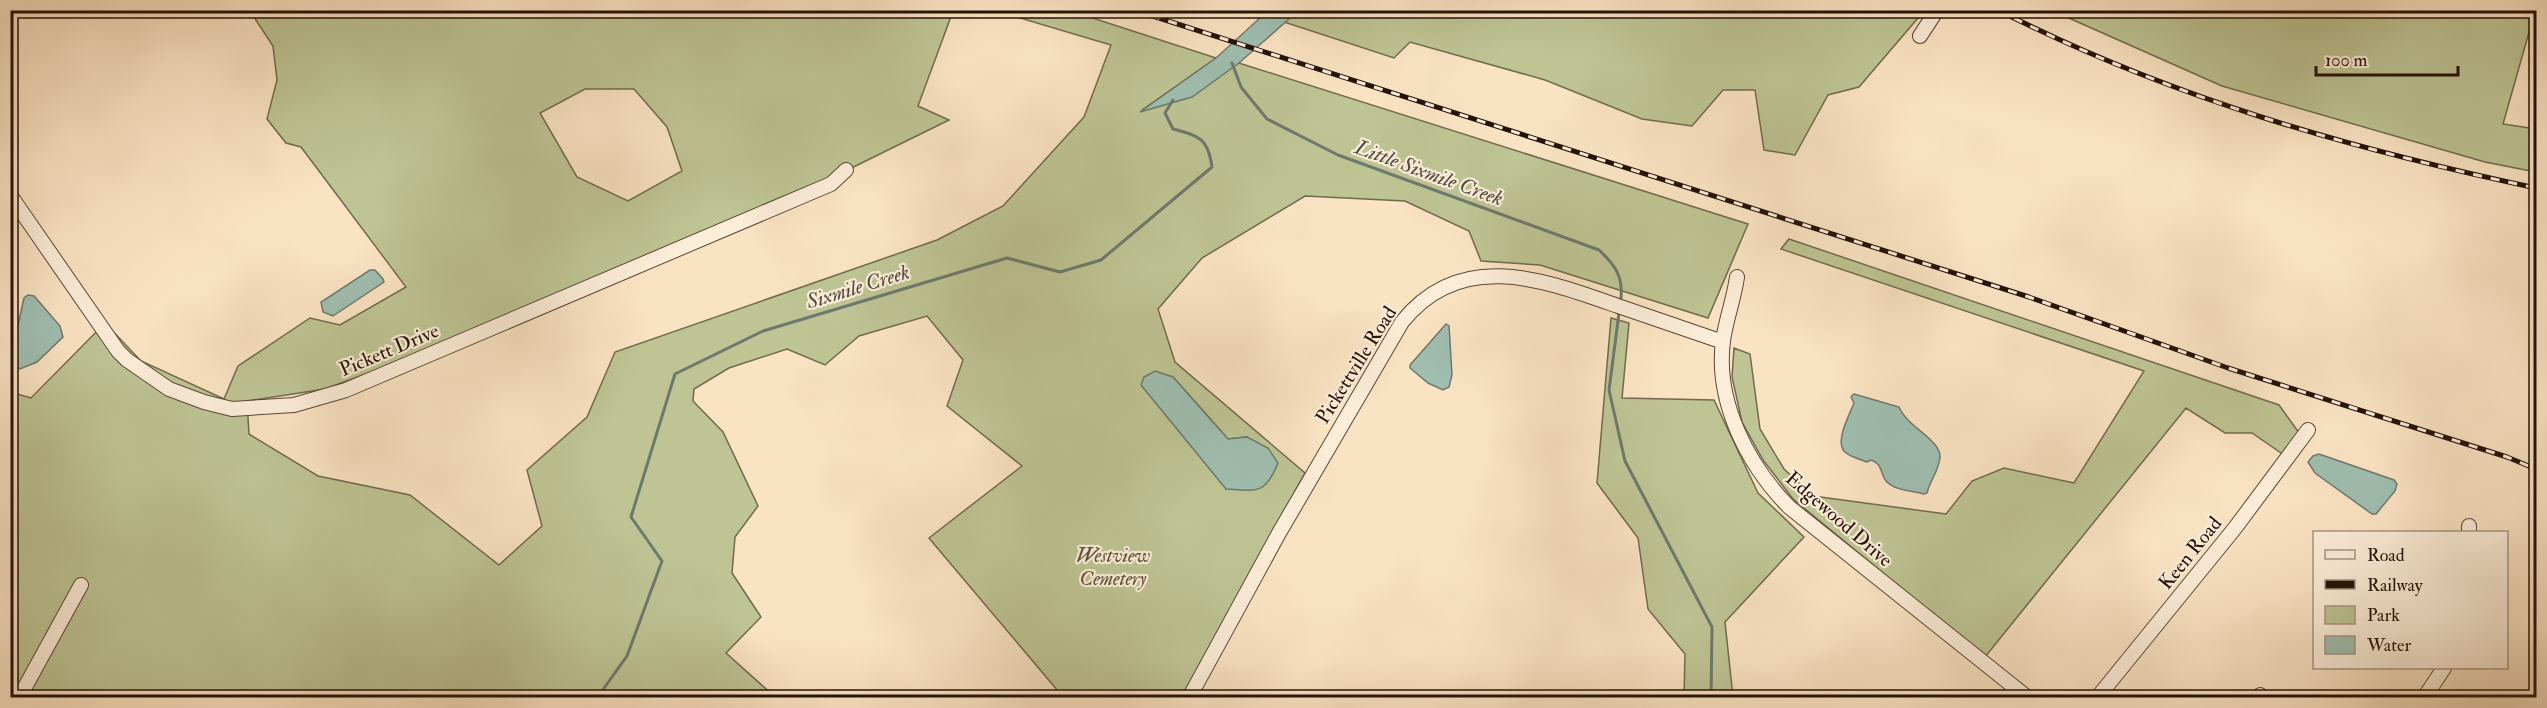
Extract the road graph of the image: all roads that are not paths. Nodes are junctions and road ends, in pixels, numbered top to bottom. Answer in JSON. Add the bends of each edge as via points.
{"nodes":[{"id":1,"x":1937,"y":10,"type":"edge"},
{"id":2,"x":1920,"y":36,"type":"dead end"},
{"id":3,"x":846,"y":170,"type":"dead end"},
{"id":4,"x":10,"y":195,"type":"edge"},
{"id":5,"x":1737,"y":277,"type":"dead end"},
{"id":6,"x":1723,"y":342,"type":"junction"},
{"id":7,"x":2308,"y":430,"type":"dead end"},
{"id":8,"x":81,"y":585,"type":"dead end"},
{"id":9,"x":2443,"y":669,"type":"edge"},
{"id":10,"x":2020,"y":695,"type":"edge"},
{"id":11,"x":19,"y":698,"type":"edge"},
{"id":12,"x":1189,"y":698,"type":"edge"},
{"id":13,"x":2097,"y":698,"type":"edge"},
{"id":14,"x":2424,"y":698,"type":"edge"}],
"edges":[{"from":1,"to":2,"type":"street"},
{"from":3,"to":4,"type":"street","name":"Pickett Drive","via":[[831,184],[346,390],[294,405],[232,410],[169,389],[127,360],[106,336]]},
{"from":5,"to":6,"type":"street","name":"Edgewood Drive"},
{"from":6,"to":10,"type":"street","name":"Edgewood Drive","via":[[1724,377],[1736,426],[1759,473],[1775,493]]},
{"from":6,"to":12,"type":"street","name":"Pickettville Road","via":[[1533,279],[1479,277],[1433,293],[1402,322],[1279,533]]},
{"from":7,"to":13,"type":"street","name":"Keen Road","via":[[2235,528]]},
{"from":8,"to":11,"type":"street"},
{"from":9,"to":14,"type":"street"}]}
